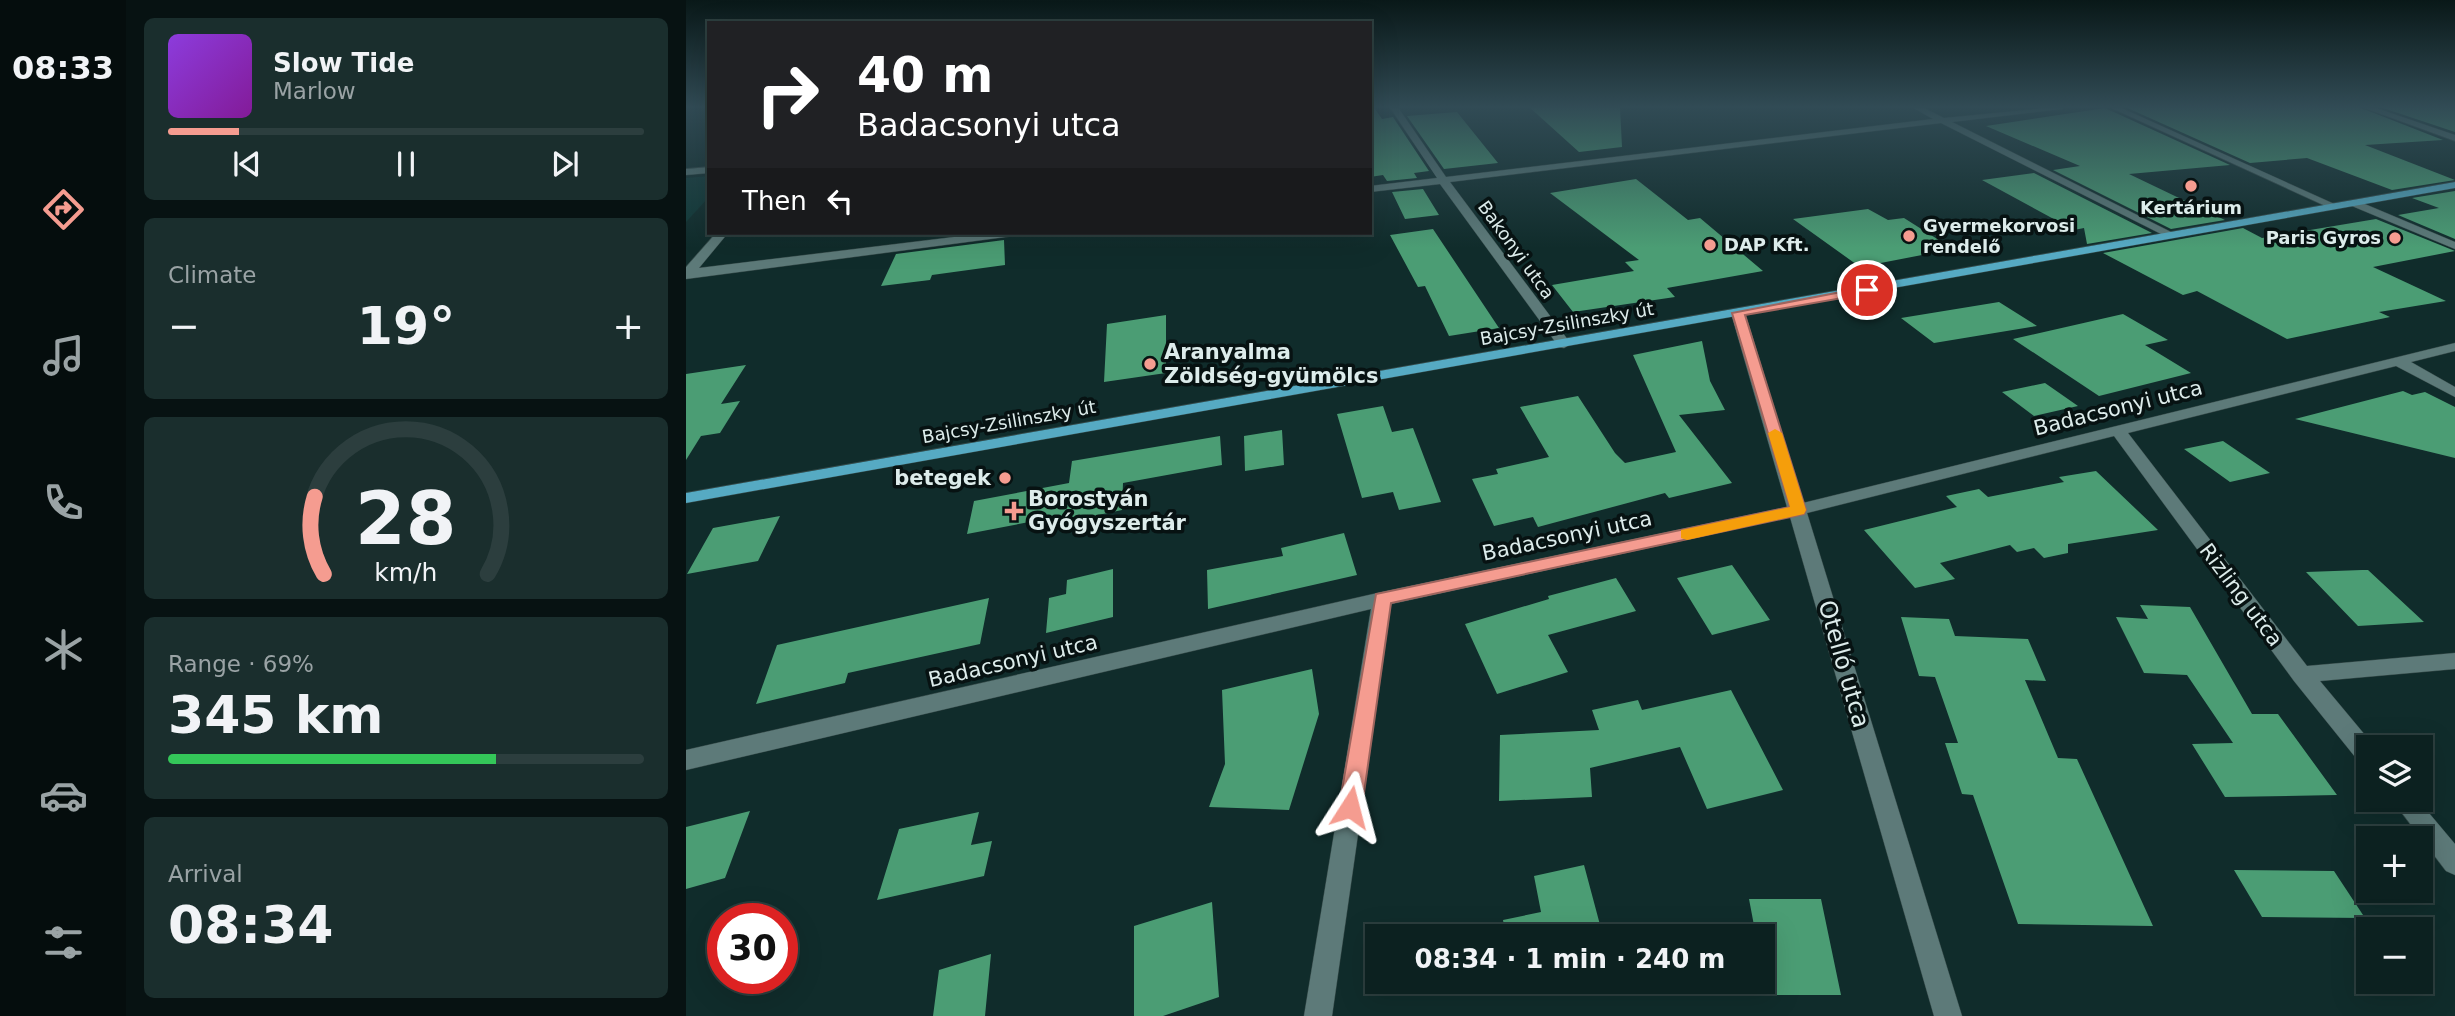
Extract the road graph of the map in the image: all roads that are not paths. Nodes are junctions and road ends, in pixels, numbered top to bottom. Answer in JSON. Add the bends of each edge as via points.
{"nodes":[{"id":1,"x":1425,"y":153,"type":"edge"},
{"id":2,"x":1660,"y":153,"type":"edge"},
{"id":3,"x":2009,"y":153,"type":"edge"},
{"id":4,"x":2217,"y":153,"type":"edge"},
{"id":5,"x":707,"y":170,"type":"edge"},
{"id":6,"x":686,"y":172,"type":"edge"},
{"id":7,"x":1443,"y":180,"type":"junction"},
{"id":8,"x":2455,"y":185,"type":"edge"},
{"id":9,"x":1372,"y":189,"type":"edge"},
{"id":10,"x":2356,"y":204,"type":"junction"},
{"id":11,"x":2336,"y":207,"type":"junction"},
{"id":12,"x":720,"y":235,"type":"edge"},
{"id":13,"x":997,"y":235,"type":"edge"},
{"id":14,"x":2173,"y":236,"type":"junction"},
{"id":15,"x":2455,"y":246,"type":"edge"},
{"id":16,"x":687,"y":274,"type":"edge"},
{"id":17,"x":1738,"y":313,"type":"junction"},
{"id":18,"x":1564,"y":344,"type":"junction"},
{"id":19,"x":2455,"y":347,"type":"edge"},
{"id":20,"x":2400,"y":362,"type":"junction"},
{"id":21,"x":2455,"y":393,"type":"edge"},
{"id":22,"x":2118,"y":431,"type":"junction"},
{"id":23,"x":686,"y":498,"type":"edge"},
{"id":24,"x":1798,"y":510,"type":"junction"},
{"id":25,"x":1382,"y":599,"type":"junction"},
{"id":26,"x":2455,"y":662,"type":"edge"},
{"id":27,"x":2302,"y":675,"type":"junction"},
{"id":28,"x":2356,"y":741,"type":"edge"},
{"id":29,"x":686,"y":760,"type":"edge"},
{"id":30,"x":2414,"y":812,"type":"edge"},
{"id":31,"x":2455,"y":863,"type":"edge"},
{"id":32,"x":1318,"y":1016,"type":"edge"},
{"id":33,"x":1948,"y":1016,"type":"edge"}],
"edges":[{"from":1,"to":7,"type":"street","name":"Bakonyi utca"},
{"from":2,"to":7,"type":"street"},
{"from":3,"to":14,"type":"street"},
{"from":4,"to":11,"type":"street"},
{"from":5,"to":6,"type":"street"},
{"from":7,"to":9,"type":"street"},
{"from":7,"to":18,"type":"street","name":"Bakonyi utca"},
{"from":8,"to":10,"type":"main road","name":"Bajcsy-Zsilinszky út"},
{"from":10,"to":11,"type":"main road","name":"Bajcsy-Zsilinszky út"},
{"from":10,"to":15,"type":"street"},
{"from":11,"to":14,"type":"main road","name":"Bajcsy-Zsilinszky út"},
{"from":12,"to":16,"type":"street"},
{"from":13,"to":16,"type":"street"},
{"from":14,"to":17,"type":"main road","name":"Bajcsy-Zsilinszky út"},
{"from":17,"to":18,"type":"main road","name":"Bajcsy-Zsilinszky út"},
{"from":17,"to":24,"type":"street","name":"Otelló utca"},
{"from":18,"to":23,"type":"main road","name":"Bajcsy-Zsilinszky út"},
{"from":19,"to":20,"type":"street","name":"Badacsonyi utca"},
{"from":20,"to":21,"type":"street"},
{"from":20,"to":22,"type":"street","name":"Badacsonyi utca"},
{"from":22,"to":24,"type":"street","name":"Badacsonyi utca"},
{"from":22,"to":27,"type":"street","name":"Rizling utca"},
{"from":24,"to":25,"type":"street","name":"Badacsonyi utca"},
{"from":24,"to":33,"type":"street","name":"Otelló utca"},
{"from":25,"to":29,"type":"street","name":"Badacsonyi utca"},
{"from":25,"to":32,"type":"street"},
{"from":26,"to":27,"type":"street"},
{"from":27,"to":28,"type":"street","name":"Rizling utca"},
{"from":30,"to":31,"type":"street"}]}
